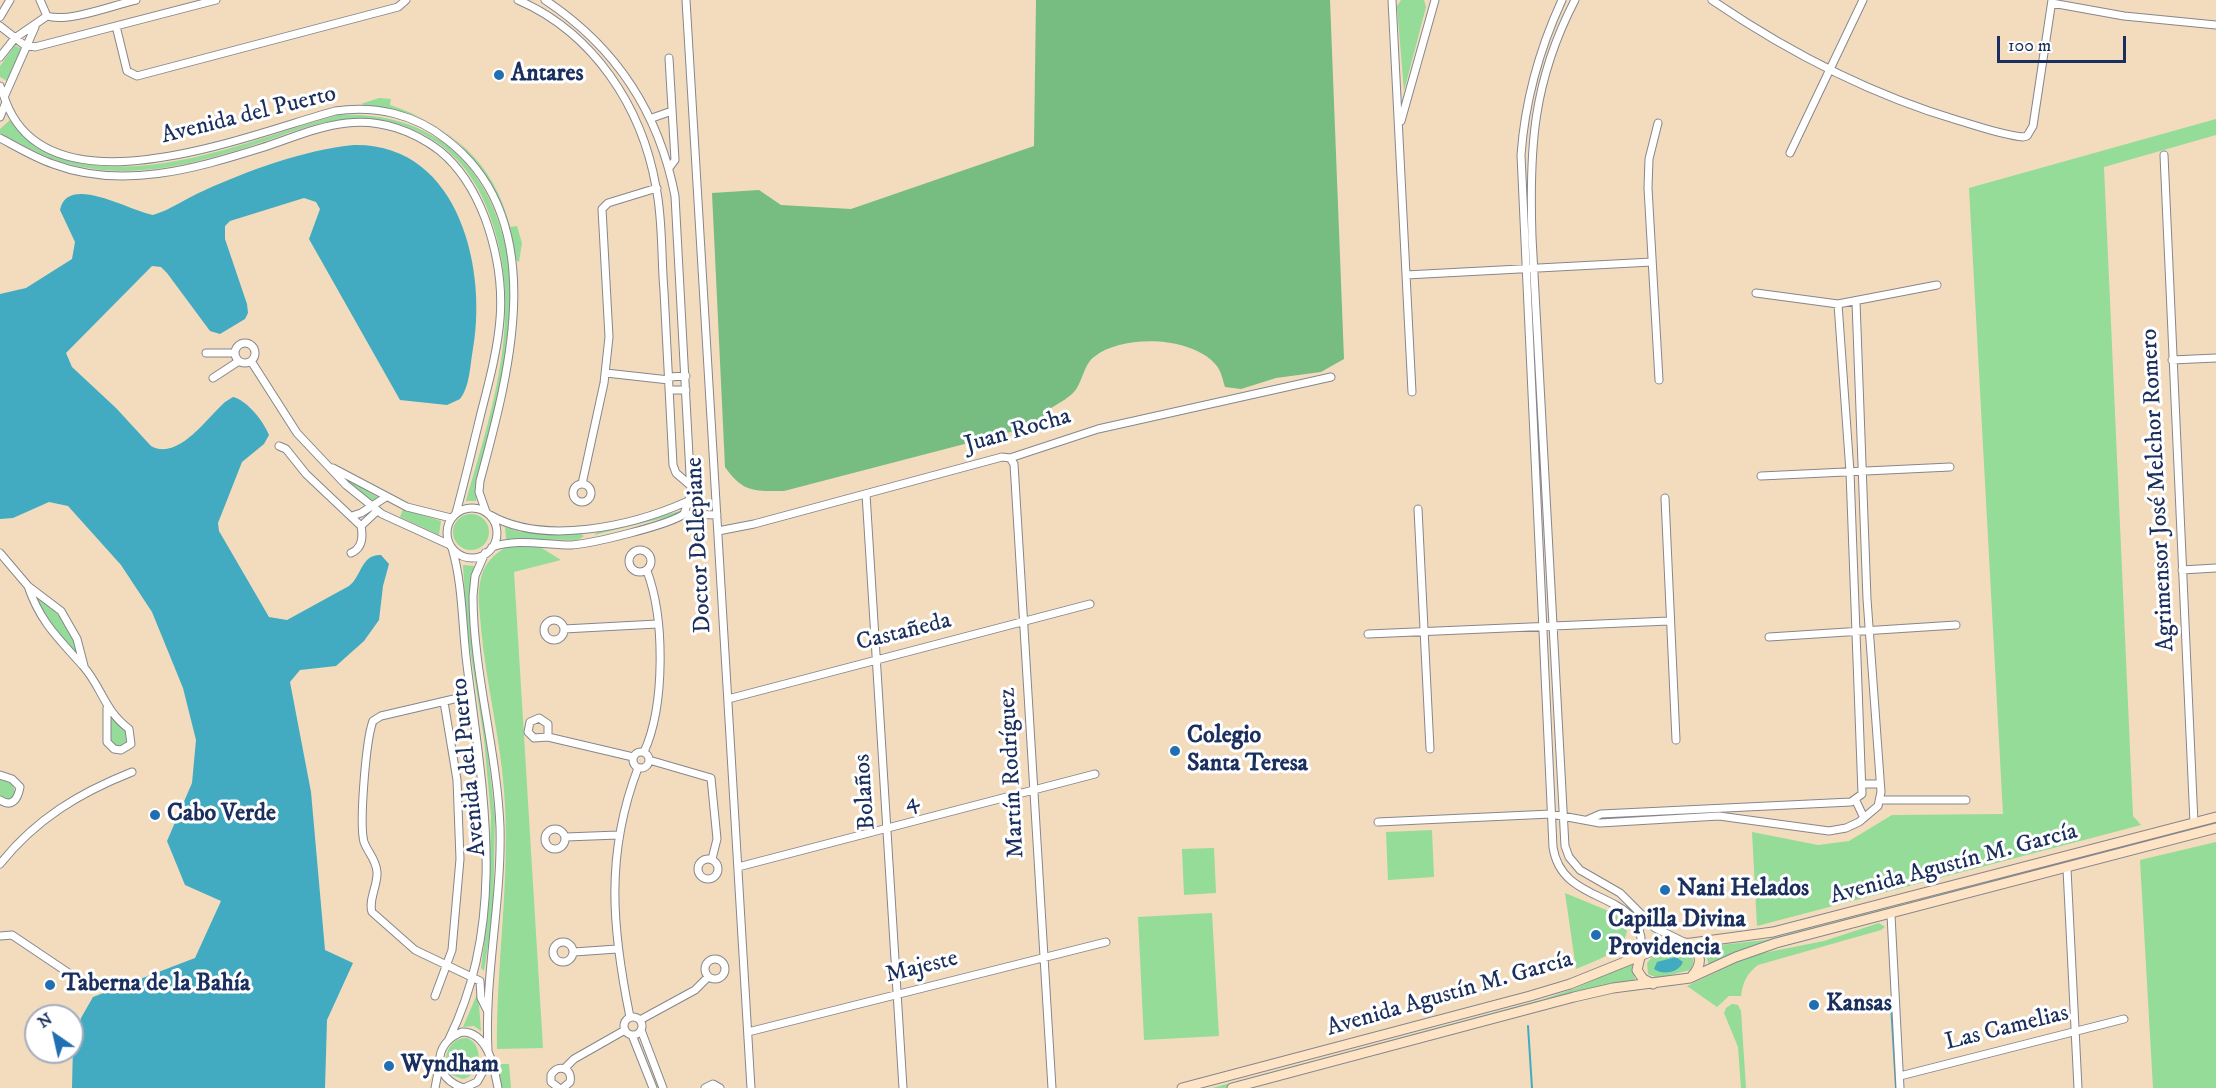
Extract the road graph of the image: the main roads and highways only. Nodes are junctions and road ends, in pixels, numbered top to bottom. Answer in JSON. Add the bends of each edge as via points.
{"nodes":[{"id":1,"x":2216,"y":817,"type":"edge"},
{"id":2,"x":2216,"y":828,"type":"edge"},
{"id":3,"x":1686,"y":943,"type":"junction"},
{"id":4,"x":1641,"y":953,"type":"junction"},
{"id":5,"x":1690,"y":978,"type":"junction"},
{"id":6,"x":1654,"y":984,"type":"junction"},
{"id":7,"x":1182,"y":1088,"type":"edge"},
{"id":8,"x":1233,"y":1088,"type":"edge"}],
"edges":[{"from":1,"to":3,"type":"main road","name":"Avenida Agustín M. García","via":[[1773,932]]},
{"from":2,"to":5,"type":"main road","name":"Avenida Agustín M. García","via":[[1762,948]]},
{"from":3,"to":4,"type":"main road","name":"Avenida Agustín M. García"},
{"from":3,"to":5,"type":"main road","via":[[1695,948],[1700,959]]},
{"from":4,"to":6,"type":"main road","via":[[1637,970],[1643,979]]},
{"from":4,"to":7,"type":"main road","name":"Avenida Agustín M. García","via":[[1570,984],[1530,996]]},
{"from":5,"to":6,"type":"main road","name":"Avenida Agustín M. García"},
{"from":6,"to":8,"type":"main road","name":"Avenida Agustín M. García","via":[[1574,997]]}]}
